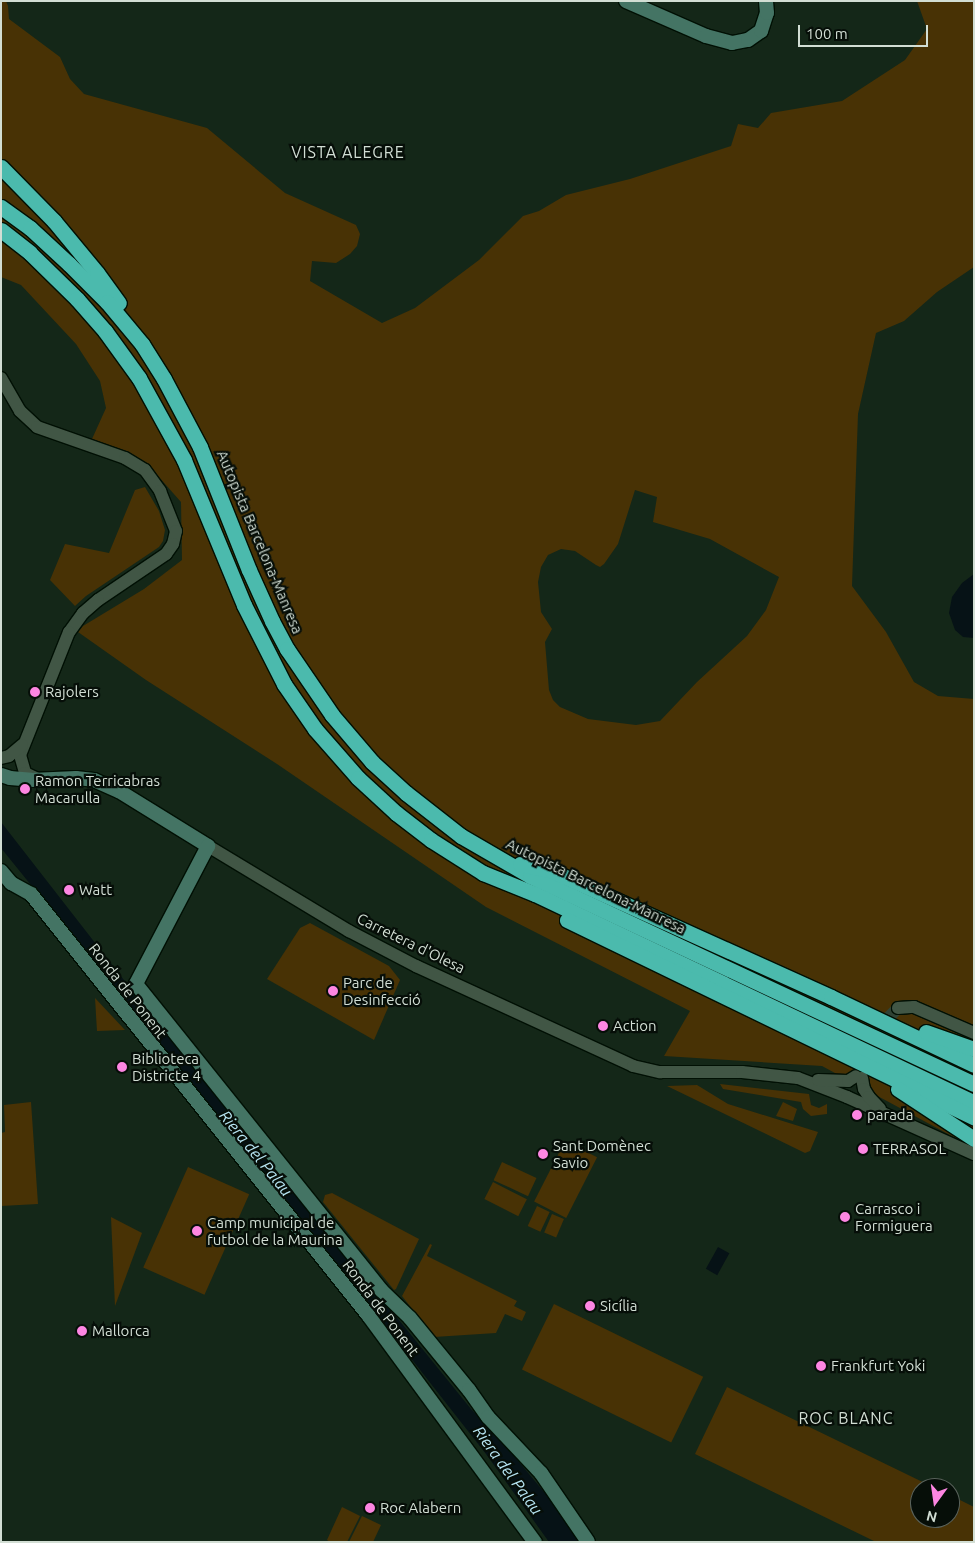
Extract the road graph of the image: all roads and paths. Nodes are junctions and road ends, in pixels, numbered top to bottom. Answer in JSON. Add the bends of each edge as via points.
{"nodes":[{"id":1,"x":626,"y":1,"type":"edge"},
{"id":2,"x":766,"y":1,"type":"edge"},
{"id":3,"x":1,"y":167,"type":"edge"},
{"id":4,"x":1,"y":207,"type":"edge"},
{"id":5,"x":1,"y":230,"type":"edge"},
{"id":6,"x":142,"y":344,"type":"junction"},
{"id":7,"x":1,"y":378,"type":"edge"},
{"id":8,"x":21,"y":750,"type":"junction"},
{"id":9,"x":1,"y":758,"type":"edge"},
{"id":10,"x":1,"y":768,"type":"edge"},
{"id":11,"x":1,"y":775,"type":"edge"},
{"id":12,"x":34,"y":779,"type":"junction"},
{"id":13,"x":1,"y":786,"type":"edge"},
{"id":14,"x":208,"y":846,"type":"junction"},
{"id":15,"x":499,"y":858,"type":"junction"},
{"id":16,"x":1,"y":871,"type":"edge"},
{"id":17,"x":483,"y":873,"type":"junction"},
{"id":18,"x":831,"y":997,"type":"junction"},
{"id":19,"x":898,"y":1008,"type":"dead end"},
{"id":20,"x":974,"y":1033,"type":"edge"},
{"id":21,"x":974,"y":1050,"type":"edge"},
{"id":22,"x":974,"y":1064,"type":"edge"},
{"id":23,"x":862,"y":1073,"type":"junction"},
{"id":24,"x":798,"y":1078,"type":"junction"},
{"id":25,"x":974,"y":1084,"type":"edge"},
{"id":26,"x":974,"y":1102,"type":"edge"},
{"id":27,"x":890,"y":1116,"type":"junction"},
{"id":28,"x":974,"y":1118,"type":"edge"},
{"id":29,"x":974,"y":1140,"type":"edge"},
{"id":30,"x":974,"y":1154,"type":"edge"},
{"id":31,"x":535,"y":1542,"type":"edge"},
{"id":32,"x":588,"y":1542,"type":"edge"}],
"edges":[{"from":1,"to":2,"type":"main road","via":[[706,36],[732,43],[748,40],[761,31],[767,12]]},
{"from":3,"to":6,"type":"highway","via":[[54,221],[97,273]]},
{"from":4,"to":6,"type":"highway","name":"Autopista Barcelona-Manresa","via":[[69,264]]},
{"from":5,"to":17,"type":"highway","via":[[30,253],[94,318],[139,378],[184,460],[261,643],[315,729],[358,778],[396,813]]},
{"from":6,"to":15,"type":"highway","name":"Autopista Barcelona-Manresa","via":[[200,447],[272,622],[312,688],[372,762],[406,793],[461,836]]},
{"from":7,"to":8,"type":"street","via":[[20,411],[37,427],[125,458],[145,470],[160,490],[176,531],[173,544],[162,558],[98,600],[77,620],[65,641]]},
{"from":8,"to":9,"type":"street"},
{"from":8,"to":10,"type":"street"},
{"from":8,"to":12,"type":"street","via":[[22,768]]},
{"from":11,"to":12,"type":"main road"},
{"from":12,"to":13,"type":"main road"},
{"from":12,"to":14,"type":"main road","name":"Carretera d'Olesa","via":[[83,779],[106,785]]},
{"from":14,"to":24,"type":"street","name":"Carretera d'Olesa","via":[[350,931],[633,1066],[660,1072],[742,1072]]},
{"from":14,"to":32,"type":"main road","name":"Ronda de Ponent","via":[[136,984],[381,1290],[410,1318],[488,1417],[550,1485]]},
{"from":15,"to":18,"type":"highway","via":[[552,871]]},
{"from":15,"to":25,"type":"highway","name":"Autopista Barcelona-Manresa","via":[[608,913]]},
{"from":16,"to":31,"type":"main road","name":"Ronda de Ponent","via":[[11,883],[31,894],[377,1326]]},
{"from":17,"to":23,"type":"highway","via":[[535,904]]},
{"from":17,"to":26,"type":"highway","via":[[534,894]]},
{"from":18,"to":21,"type":"highway","via":[[846,999]]},
{"from":18,"to":22,"type":"highway"},
{"from":19,"to":20,"type":"street","via":[[914,1007]]},
{"from":23,"to":24,"type":"street","via":[[840,1082]]},
{"from":23,"to":27,"type":"street","via":[[864,1089],[869,1097]]},
{"from":23,"to":28,"type":"highway"},
{"from":23,"to":29,"type":"highway","via":[[876,1076]]},
{"from":24,"to":27,"type":"street"},
{"from":27,"to":30,"type":"street"}]}
